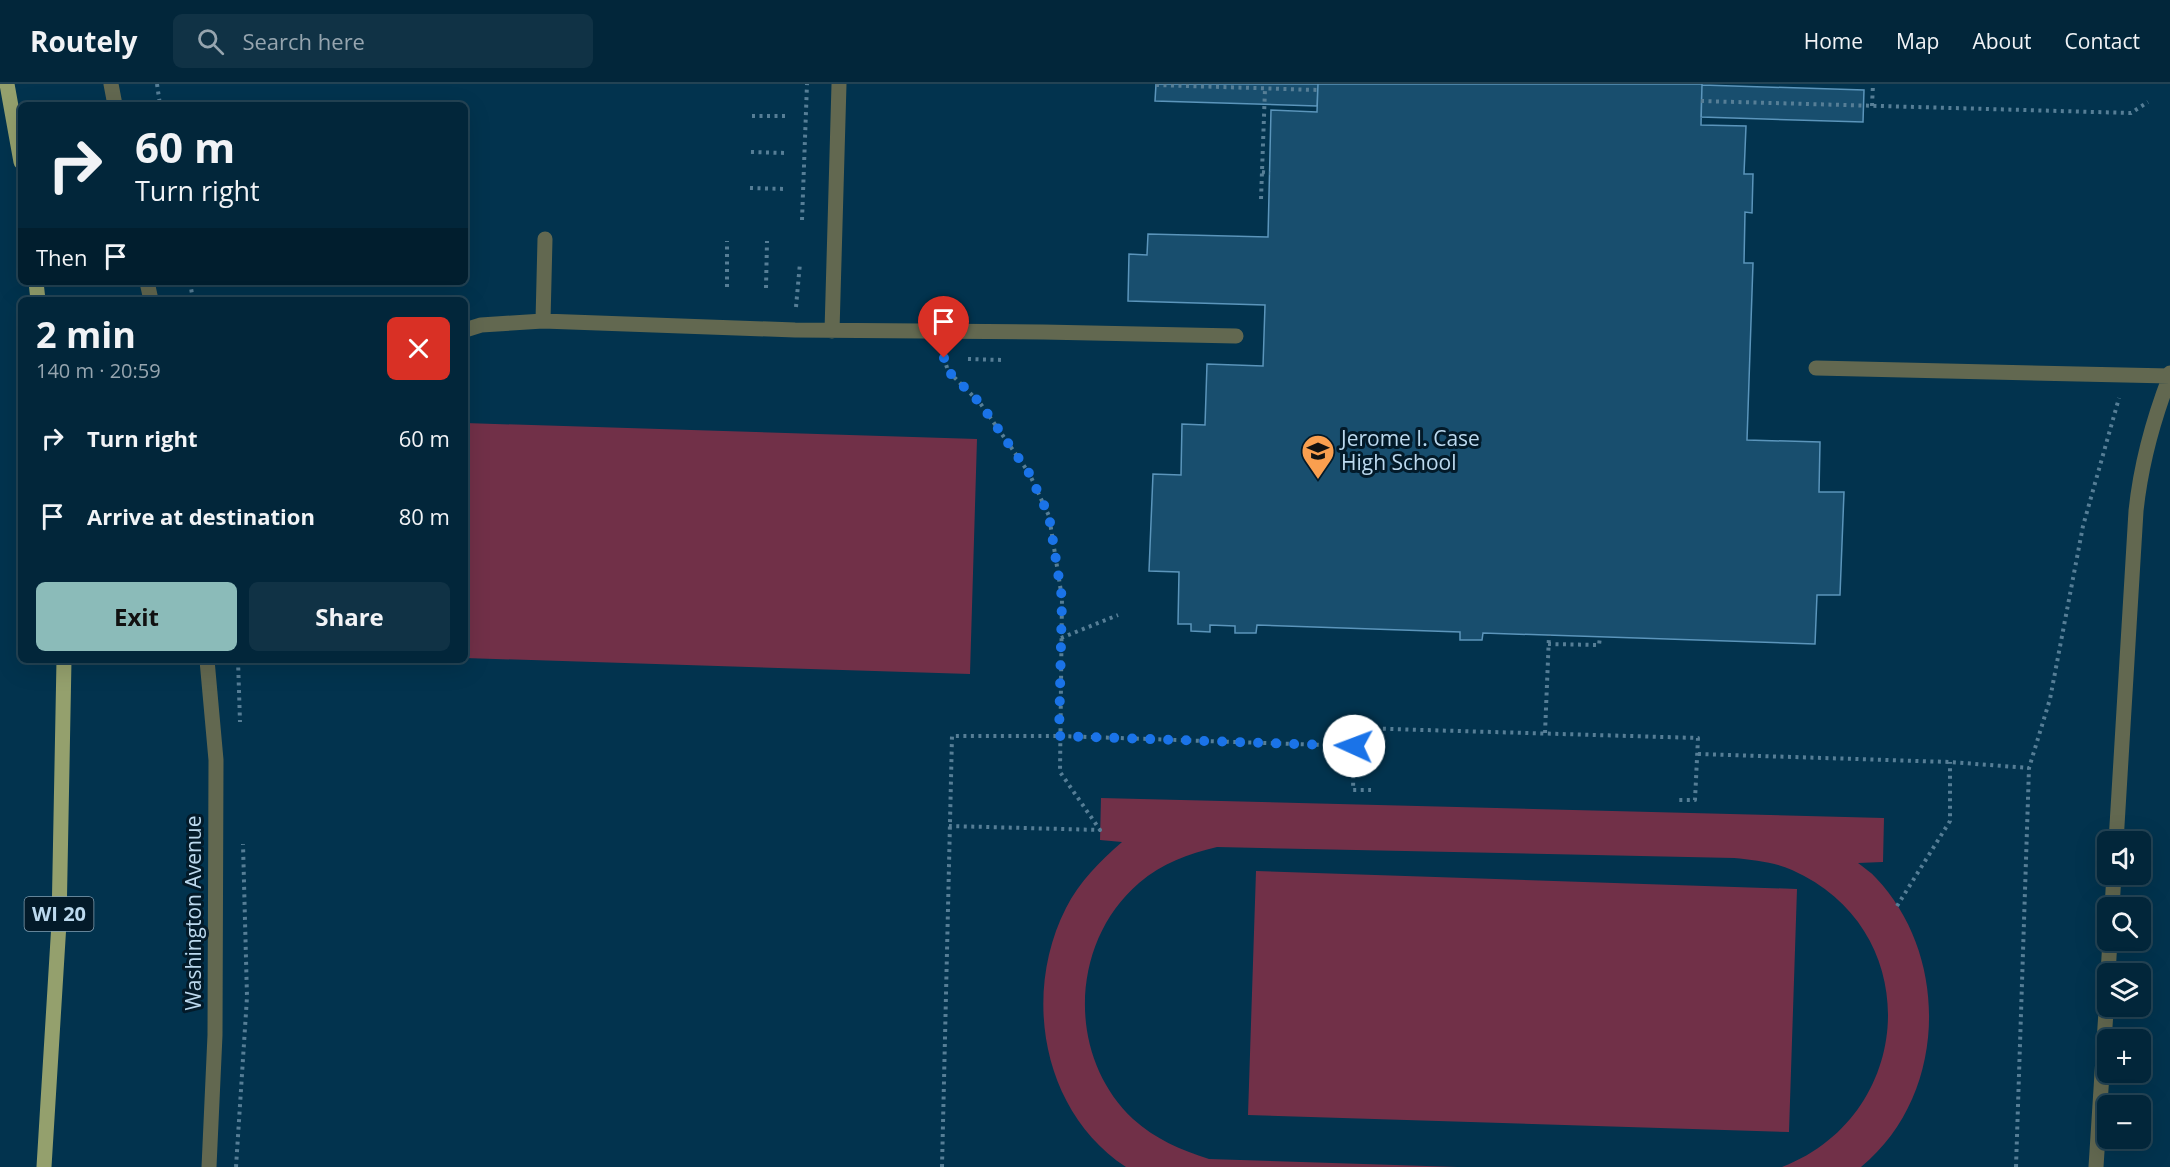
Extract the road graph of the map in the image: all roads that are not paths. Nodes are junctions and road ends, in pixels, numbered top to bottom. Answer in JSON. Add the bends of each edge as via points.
{"nodes":[{"id":1,"x":111,"y":84,"type":"edge"},
{"id":2,"x":839,"y":84,"type":"edge"},
{"id":3,"x":7,"y":89,"type":"edge"},
{"id":4,"x":114,"y":102,"type":"edge"},
{"id":5,"x":18,"y":146,"type":"edge"},
{"id":6,"x":545,"y":239,"type":"dead end"},
{"id":7,"x":543,"y":321,"type":"junction"},
{"id":8,"x":468,"y":329,"type":"edge"},
{"id":9,"x":832,"y":330,"type":"junction"},
{"id":10,"x":1236,"y":336,"type":"dead end"},
{"id":11,"x":1816,"y":368,"type":"dead end"},
{"id":12,"x":2170,"y":374,"type":"edge"},
{"id":13,"x":64,"y":663,"type":"edge"},
{"id":14,"x":207,"y":663,"type":"edge"},
{"id":15,"x":2117,"y":831,"type":"edge"},
{"id":16,"x":2106,"y":1017,"type":"edge"},
{"id":17,"x":44,"y":1167,"type":"edge"},
{"id":18,"x":209,"y":1167,"type":"edge"},
{"id":19,"x":2096,"y":1167,"type":"edge"}],
"edges":[{"from":1,"to":4,"type":"street"},
{"from":2,"to":9,"type":"street"},
{"from":3,"to":5,"type":"main road"},
{"from":6,"to":7,"type":"street"},
{"from":7,"to":8,"type":"street"},
{"from":7,"to":9,"type":"street"},
{"from":9,"to":10,"type":"street"},
{"from":11,"to":12,"type":"street"},
{"from":12,"to":15,"type":"street","via":[[2140,476]]},
{"from":13,"to":17,"type":"main road","number":"WI 20","via":[[58,923]]},
{"from":14,"to":18,"type":"street","name":"Washington Avenue","via":[[216,760],[215,1035]]},
{"from":16,"to":19,"type":"street"}]}
